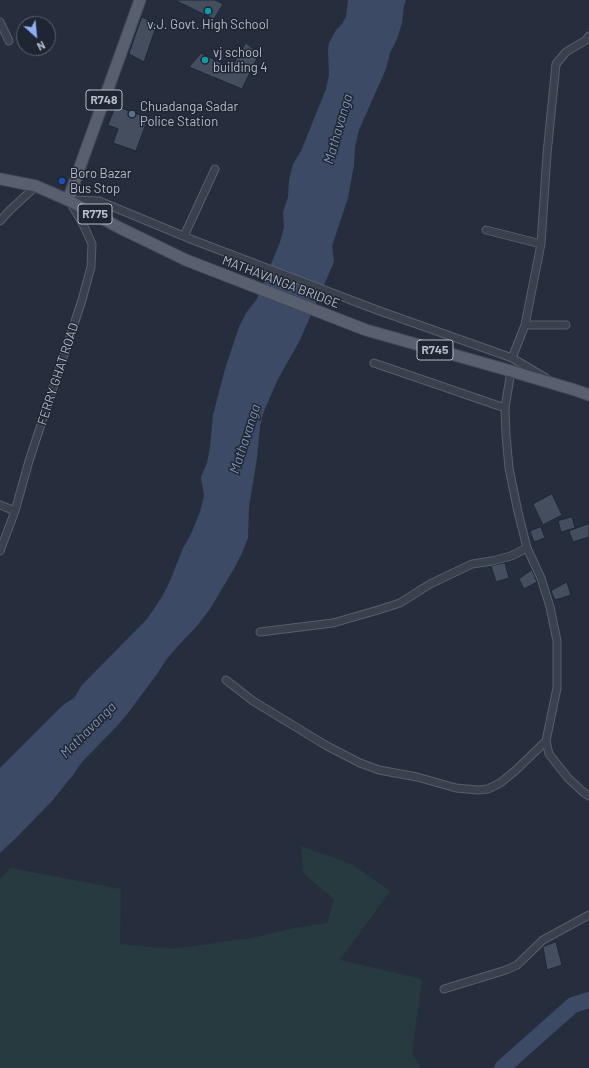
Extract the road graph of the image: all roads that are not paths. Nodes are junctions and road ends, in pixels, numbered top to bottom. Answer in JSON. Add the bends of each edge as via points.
{"nodes":[{"id":1,"x":140,"y":0,"type":"edge"},
{"id":2,"x":0,"y":22,"type":"edge"},
{"id":3,"x":589,"y":36,"type":"edge"},
{"id":4,"x":9,"y":41,"type":"dead end"},
{"id":5,"x":215,"y":169,"type":"dead end"},
{"id":6,"x":0,"y":179,"type":"edge"},
{"id":7,"x":36,"y":186,"type":"junction"},
{"id":8,"x":68,"y":200,"type":"junction"},
{"id":9,"x":0,"y":221,"type":"edge"},
{"id":10,"x":486,"y":230,"type":"dead end"},
{"id":11,"x":184,"y":236,"type":"junction"},
{"id":12,"x":541,"y":244,"type":"junction"},
{"id":13,"x":525,"y":325,"type":"junction"},
{"id":14,"x":566,"y":325,"type":"dead end"},
{"id":15,"x":366,"y":330,"type":"joint"},
{"id":16,"x":512,"y":358,"type":"junction"},
{"id":17,"x":374,"y":363,"type":"dead end"},
{"id":18,"x":511,"y":371,"type":"junction"},
{"id":19,"x":560,"y":386,"type":"junction"},
{"id":20,"x":589,"y":395,"type":"edge"},
{"id":21,"x":505,"y":408,"type":"junction"},
{"id":22,"x":0,"y":505,"type":"edge"},
{"id":23,"x":15,"y":511,"type":"junction"},
{"id":24,"x":527,"y":548,"type":"junction"},
{"id":25,"x":0,"y":551,"type":"edge"},
{"id":26,"x":260,"y":632,"type":"dead end"},
{"id":27,"x":226,"y":680,"type":"dead end"},
{"id":28,"x":546,"y":741,"type":"junction"},
{"id":29,"x":589,"y":796,"type":"edge"},
{"id":30,"x":589,"y":915,"type":"edge"},
{"id":31,"x":444,"y":989,"type":"dead end"}],
"edges":[{"from":1,"to":8,"type":"main road","number":"R748"},
{"from":2,"to":4,"type":"street"},
{"from":3,"to":12,"type":"street","via":[[566,52],[556,64]]},
{"from":5,"to":11,"type":"street"},
{"from":6,"to":7,"type":"main road","number":"R775"},
{"from":7,"to":8,"type":"main road","number":"R775"},
{"from":7,"to":9,"type":"street"},
{"from":8,"to":11,"type":"street","via":[[98,201]]},
{"from":8,"to":15,"type":"main road","name":"MATHAVANGA BRIDGE","number":"R775","via":[[186,260]]},
{"from":8,"to":23,"type":"street","name":"FERRY GHAT ROAD","via":[[92,244],[91,267]]},
{"from":10,"to":12,"type":"street"},
{"from":11,"to":16,"type":"street","via":[[377,310]]},
{"from":12,"to":13,"type":"street"},
{"from":13,"to":14,"type":"street"},
{"from":13,"to":16,"type":"street"},
{"from":15,"to":18,"type":"main road","number":"R745"},
{"from":16,"to":19,"type":"street"},
{"from":17,"to":21,"type":"street"},
{"from":18,"to":19,"type":"main road","number":"R745"},
{"from":18,"to":21,"type":"street"},
{"from":19,"to":20,"type":"main road","number":"R745"},
{"from":21,"to":24,"type":"street","via":[[509,468]]},
{"from":22,"to":23,"type":"street"},
{"from":23,"to":25,"type":"street","name":"FERRY GHAT ROAD"},
{"from":24,"to":26,"type":"street","via":[[511,556],[472,564],[430,584],[400,603],[378,610],[333,623]]},
{"from":24,"to":28,"type":"street","via":[[541,578],[557,641],[557,688]]},
{"from":27,"to":28,"type":"street","via":[[259,705],[360,763],[456,788],[488,789],[500,783]]},
{"from":28,"to":29,"type":"street","via":[[549,754],[568,778]]},
{"from":30,"to":31,"type":"street","via":[[543,940],[517,965]]}]}
